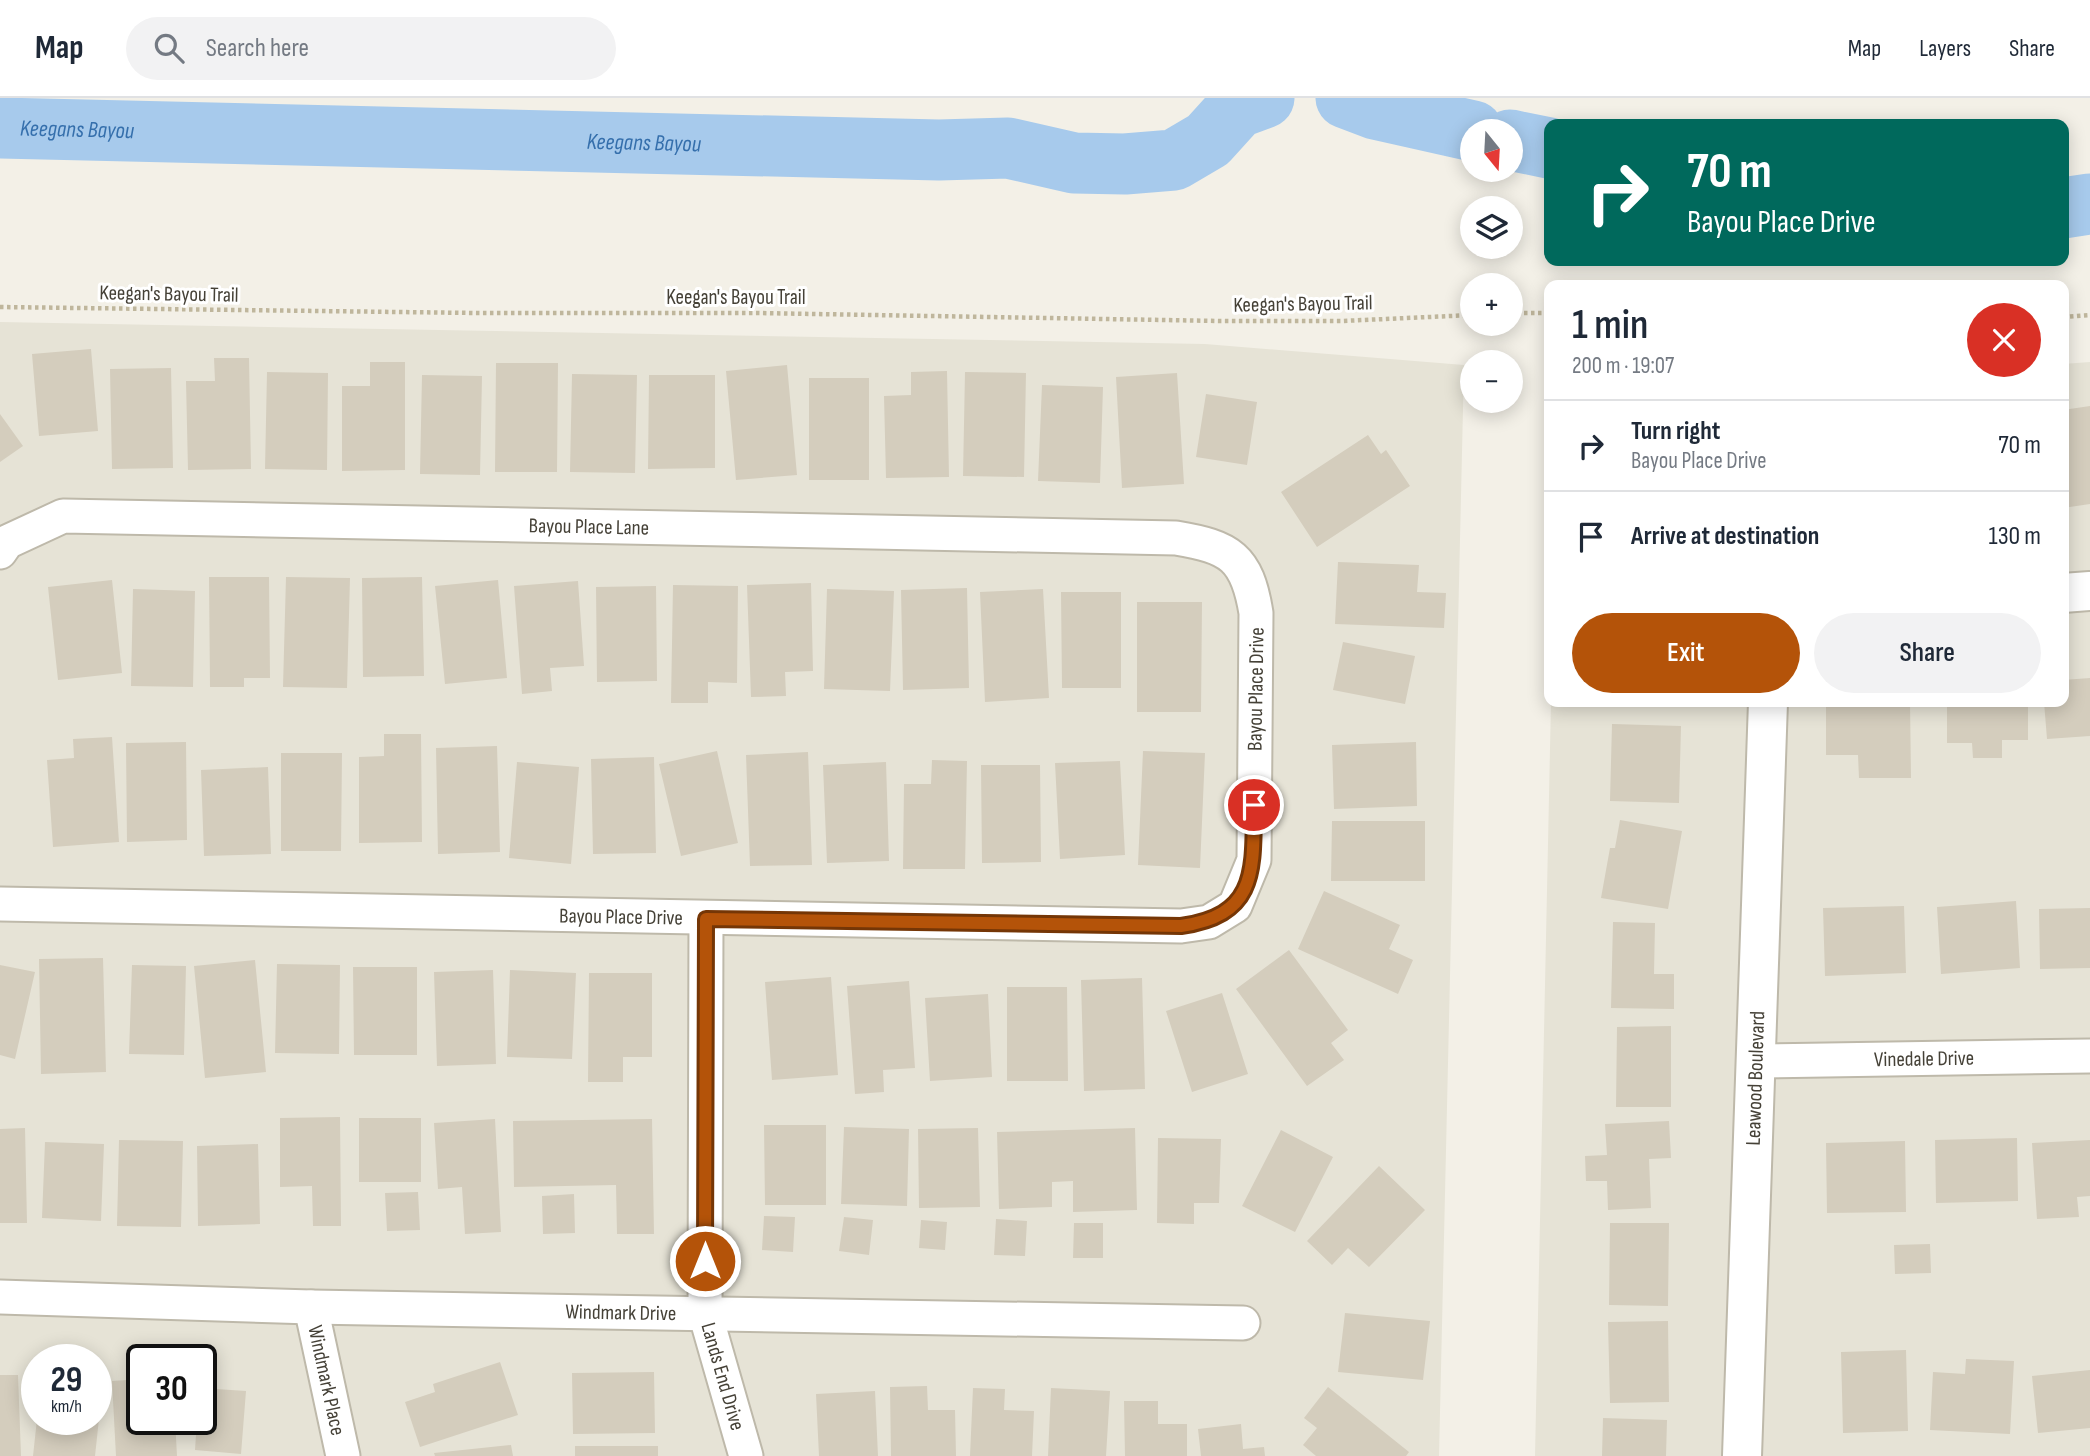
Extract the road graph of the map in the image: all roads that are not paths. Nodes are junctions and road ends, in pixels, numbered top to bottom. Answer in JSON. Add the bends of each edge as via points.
{"nodes":[{"id":1,"x":1176,"y":538,"type":"joint"},
{"id":2,"x":4,"y":547,"type":"edge"},
{"id":3,"x":2090,"y":592,"type":"edge"},
{"id":4,"x":2069,"y":593,"type":"edge"},
{"id":5,"x":1768,"y":707,"type":"edge"},
{"id":6,"x":0,"y":904,"type":"edge"},
{"id":7,"x":706,"y":919,"type":"junction"},
{"id":8,"x":2090,"y":1056,"type":"edge"},
{"id":9,"x":1756,"y":1061,"type":"junction"},
{"id":10,"x":0,"y":1297,"type":"edge"},
{"id":11,"x":311,"y":1307,"type":"junction"},
{"id":12,"x":705,"y":1313,"type":"junction"},
{"id":13,"x":1243,"y":1323,"type":"dead end"},
{"id":14,"x":343,"y":1456,"type":"edge"},
{"id":15,"x":746,"y":1456,"type":"edge"},
{"id":16,"x":1742,"y":1456,"type":"edge"}],
"edges":[{"from":1,"to":2,"type":"street","name":"Bayou Place Lane","via":[[63,516]]},
{"from":1,"to":7,"type":"street","name":"Bayou Place Drive","via":[[1213,544],[1237,559],[1251,582],[1256,613],[1254,860],[1235,906],[1209,922],[1181,926]]},
{"from":3,"to":4,"type":"street"},
{"from":5,"to":9,"type":"street","name":"Leawood Boulevard"},
{"from":6,"to":7,"type":"street","name":"Bayou Place Drive"},
{"from":7,"to":12,"type":"street","name":"Lands End Drive"},
{"from":8,"to":9,"type":"street","name":"Vinedale Drive"},
{"from":9,"to":16,"type":"street","name":"Leawood Boulevard"},
{"from":10,"to":11,"type":"street","name":"Windmark Drive"},
{"from":11,"to":12,"type":"street","name":"Windmark Drive"},
{"from":11,"to":14,"type":"street","name":"Windmark Place"},
{"from":12,"to":13,"type":"street","name":"Windmark Drive"},
{"from":12,"to":15,"type":"street","name":"Lands End Drive"}]}
